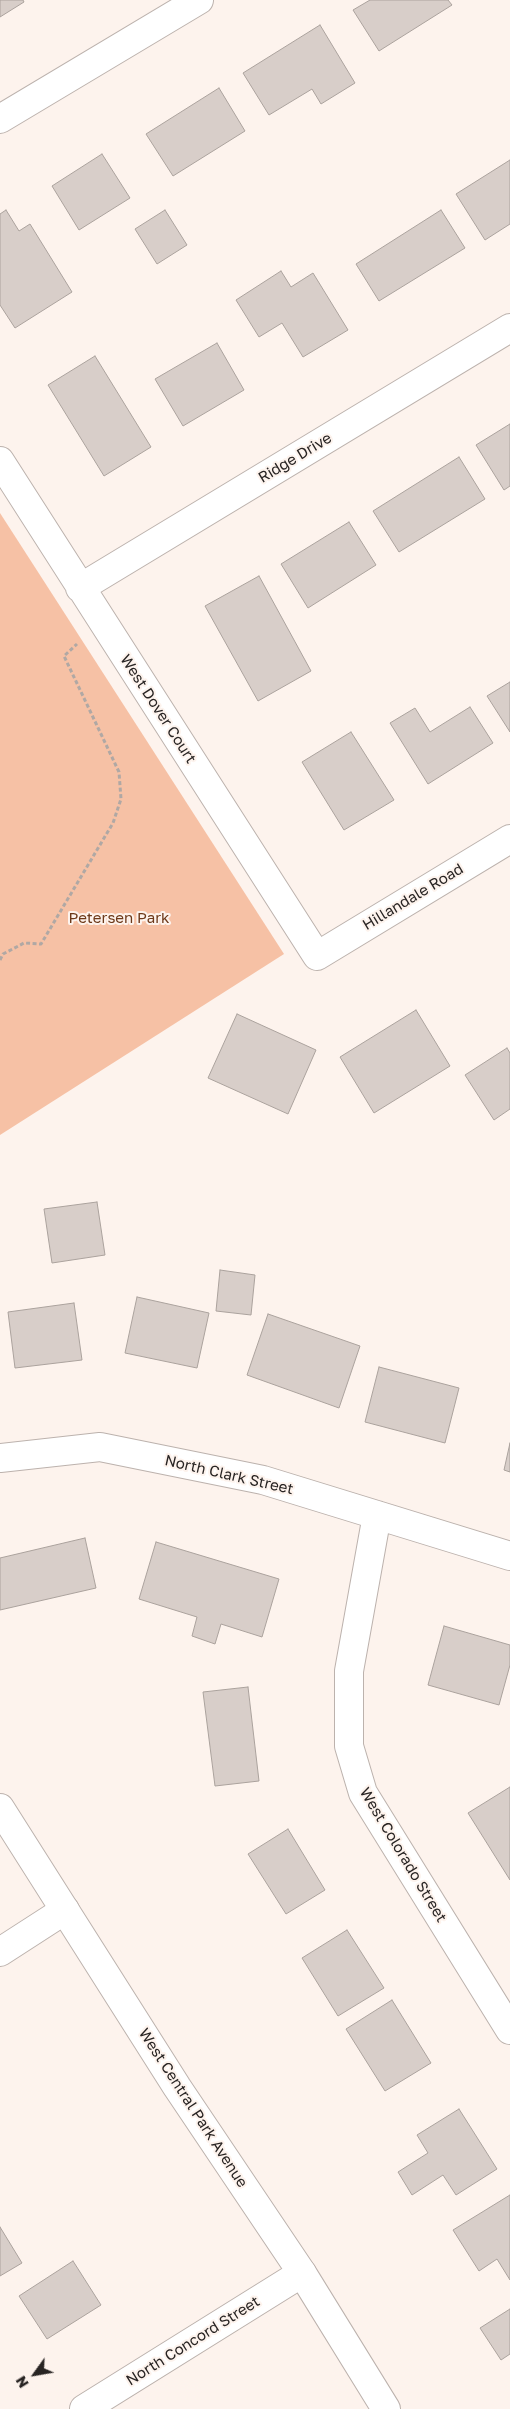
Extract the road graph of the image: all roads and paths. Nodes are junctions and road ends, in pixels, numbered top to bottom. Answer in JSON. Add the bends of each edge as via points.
{"nodes":[{"id":1,"x":199,"y":0,"type":"edge"},
{"id":2,"x":0,"y":119,"type":"edge"},
{"id":3,"x":510,"y":328,"type":"edge"},
{"id":4,"x":0,"y":461,"type":"edge"},
{"id":5,"x":80,"y":588,"type":"junction"},
{"id":6,"x":102,"y":622,"type":"junction"},
{"id":7,"x":510,"y":839,"type":"edge"},
{"id":8,"x":317,"y":956,"type":"joint"},
{"id":9,"x":0,"y":960,"type":"edge"},
{"id":10,"x":0,"y":1458,"type":"edge"},
{"id":11,"x":377,"y":1515,"type":"junction"},
{"id":12,"x":510,"y":1556,"type":"edge"},
{"id":13,"x":0,"y":1808,"type":"edge"},
{"id":14,"x":65,"y":1910,"type":"junction"},
{"id":15,"x":0,"y":1952,"type":"edge"},
{"id":16,"x":510,"y":2030,"type":"edge"},
{"id":17,"x":302,"y":2273,"type":"junction"},
{"id":18,"x":84,"y":2409,"type":"edge"},
{"id":19,"x":386,"y":2409,"type":"edge"}],
"edges":[{"from":1,"to":2,"type":"street"},
{"from":3,"to":5,"type":"street","name":"Ridge Drive"},
{"from":4,"to":5,"type":"street","name":"West Dover Court"},
{"from":5,"to":6,"type":"street","name":"West Dover Court"},
{"from":6,"to":8,"type":"street","name":"West Dover Court"},
{"from":6,"to":9,"type":"path","via":[[64,656],[119,772],[121,799],[113,823],[41,944],[24,942],[3,954]]},
{"from":7,"to":8,"type":"street","name":"Hillandale Road"},
{"from":10,"to":11,"type":"street","name":"North Clark Street","via":[[100,1447],[263,1480]]},
{"from":11,"to":12,"type":"street","name":"North Clark Street"},
{"from":11,"to":16,"type":"street","name":"West Colorado Street","via":[[349,1671],[349,1746],[363,1793]]},
{"from":13,"to":14,"type":"street","name":"West Central Park Avenue"},
{"from":14,"to":15,"type":"street"},
{"from":14,"to":17,"type":"street","name":"West Central Park Avenue","via":[[177,2087]]},
{"from":17,"to":18,"type":"street","name":"North Concord Street"},
{"from":17,"to":19,"type":"street","name":"West Central Park Avenue"}]}
